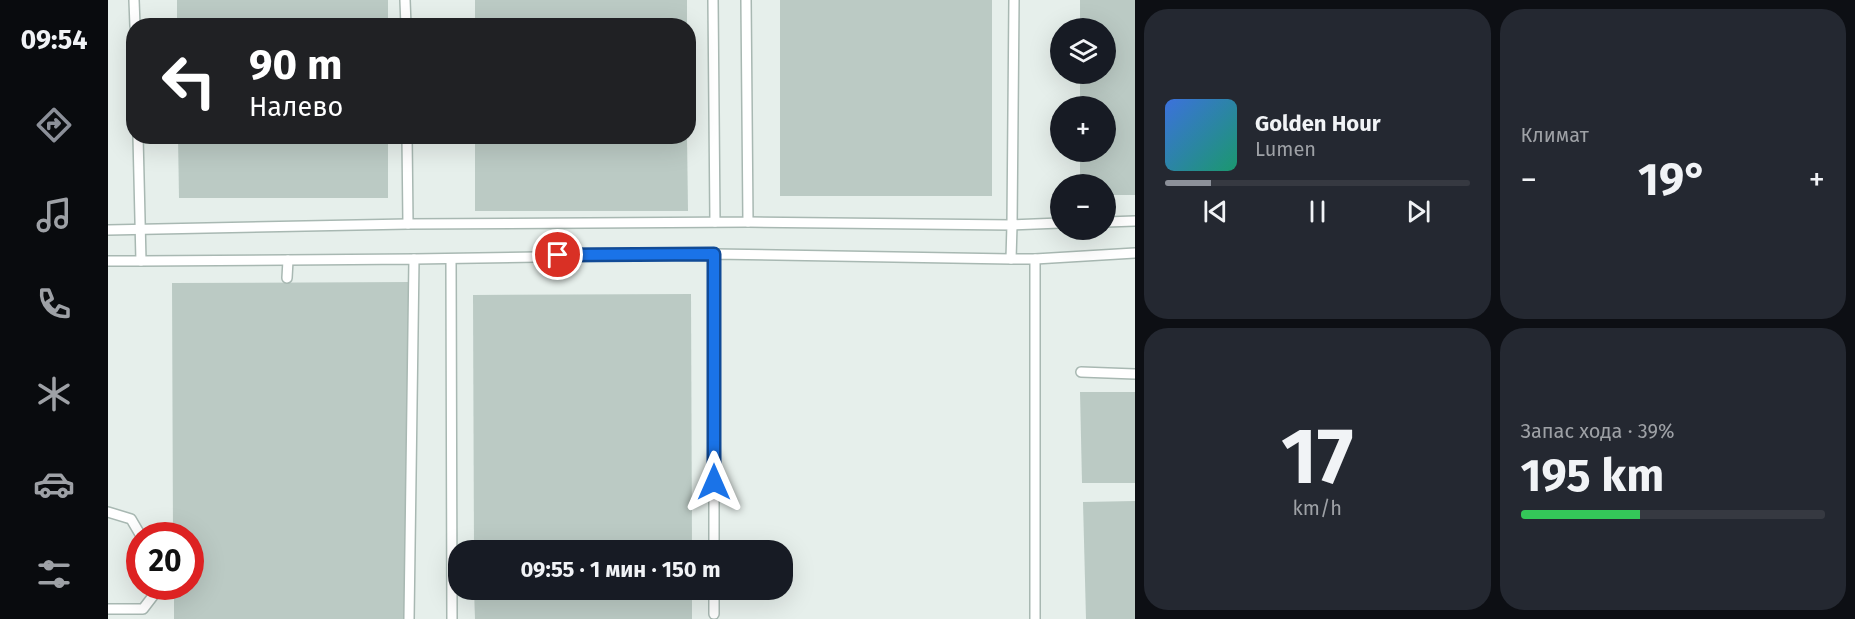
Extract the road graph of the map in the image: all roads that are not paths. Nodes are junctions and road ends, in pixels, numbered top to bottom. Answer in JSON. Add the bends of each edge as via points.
{"nodes":[{"id":1,"x":134,"y":0,"type":"edge"},
{"id":2,"x":405,"y":0,"type":"edge"},
{"id":3,"x":713,"y":0,"type":"edge"},
{"id":4,"x":746,"y":0,"type":"edge"},
{"id":5,"x":1014,"y":0,"type":"edge"},
{"id":6,"x":135,"y":18,"type":"edge"},
{"id":7,"x":406,"y":18,"type":"edge"},
{"id":8,"x":138,"y":144,"type":"edge"},
{"id":9,"x":407,"y":144,"type":"edge"},
{"id":10,"x":1135,"y":221,"type":"edge"},
{"id":11,"x":715,"y":222,"type":"junction"},
{"id":12,"x":748,"y":222,"type":"junction"},
{"id":13,"x":1116,"y":222,"type":"edge"},
{"id":14,"x":1050,"y":223,"type":"edge"},
{"id":15,"x":408,"y":224,"type":"junction"},
{"id":16,"x":1012,"y":225,"type":"junction"},
{"id":17,"x":140,"y":229,"type":"junction"},
{"id":18,"x":108,"y":230,"type":"edge"},
{"id":19,"x":1135,"y":253,"type":"edge"},
{"id":20,"x":714,"y":254,"type":"junction"},
{"id":21,"x":414,"y":259,"type":"junction"},
{"id":22,"x":451,"y":259,"type":"junction"},
{"id":23,"x":1011,"y":259,"type":"junction"},
{"id":24,"x":1035,"y":259,"type":"junction"},
{"id":25,"x":288,"y":260,"type":"junction"},
{"id":26,"x":108,"y":261,"type":"edge"},
{"id":27,"x":141,"y":261,"type":"junction"},
{"id":28,"x":287,"y":278,"type":"dead end"},
{"id":29,"x":1081,"y":372,"type":"dead end"},
{"id":30,"x":1135,"y":374,"type":"edge"},
{"id":31,"x":108,"y":512,"type":"edge"},
{"id":32,"x":133,"y":522,"type":"edge"},
{"id":33,"x":714,"y":540,"type":"edge"},
{"id":34,"x":150,"y":600,"type":"edge"},
{"id":35,"x":714,"y":600,"type":"edge"},
{"id":36,"x":108,"y":609,"type":"edge"},
{"id":37,"x":714,"y":614,"type":"dead end"},
{"id":38,"x":409,"y":619,"type":"edge"},
{"id":39,"x":452,"y":619,"type":"edge"},
{"id":40,"x":1035,"y":619,"type":"edge"}],
"edges":[{"from":1,"to":6,"type":"lane"},
{"from":2,"to":7,"type":"lane"},
{"from":3,"to":11,"type":"lane"},
{"from":4,"to":12,"type":"lane"},
{"from":5,"to":16,"type":"lane"},
{"from":8,"to":17,"type":"lane"},
{"from":9,"to":15,"type":"lane"},
{"from":10,"to":13,"type":"lane"},
{"from":11,"to":12,"type":"lane"},
{"from":11,"to":15,"type":"lane"},
{"from":12,"to":16,"type":"lane"},
{"from":14,"to":16,"type":"lane"},
{"from":15,"to":17,"type":"lane"},
{"from":16,"to":23,"type":"lane"},
{"from":17,"to":18,"type":"lane"},
{"from":17,"to":27,"type":"lane"},
{"from":19,"to":24,"type":"lane"},
{"from":20,"to":22,"type":"lane"},
{"from":20,"to":23,"type":"lane"},
{"from":20,"to":33,"type":"lane"},
{"from":21,"to":22,"type":"lane"},
{"from":21,"to":25,"type":"lane"},
{"from":21,"to":38,"type":"lane"},
{"from":22,"to":39,"type":"lane"},
{"from":23,"to":24,"type":"lane"},
{"from":24,"to":40,"type":"lane"},
{"from":25,"to":27,"type":"lane"},
{"from":25,"to":28,"type":"lane"},
{"from":26,"to":27,"type":"lane"},
{"from":29,"to":30,"type":"lane"},
{"from":31,"to":32,"type":"lane"},
{"from":34,"to":36,"type":"lane","via":[[143,609]]},
{"from":35,"to":37,"type":"lane"}]}
